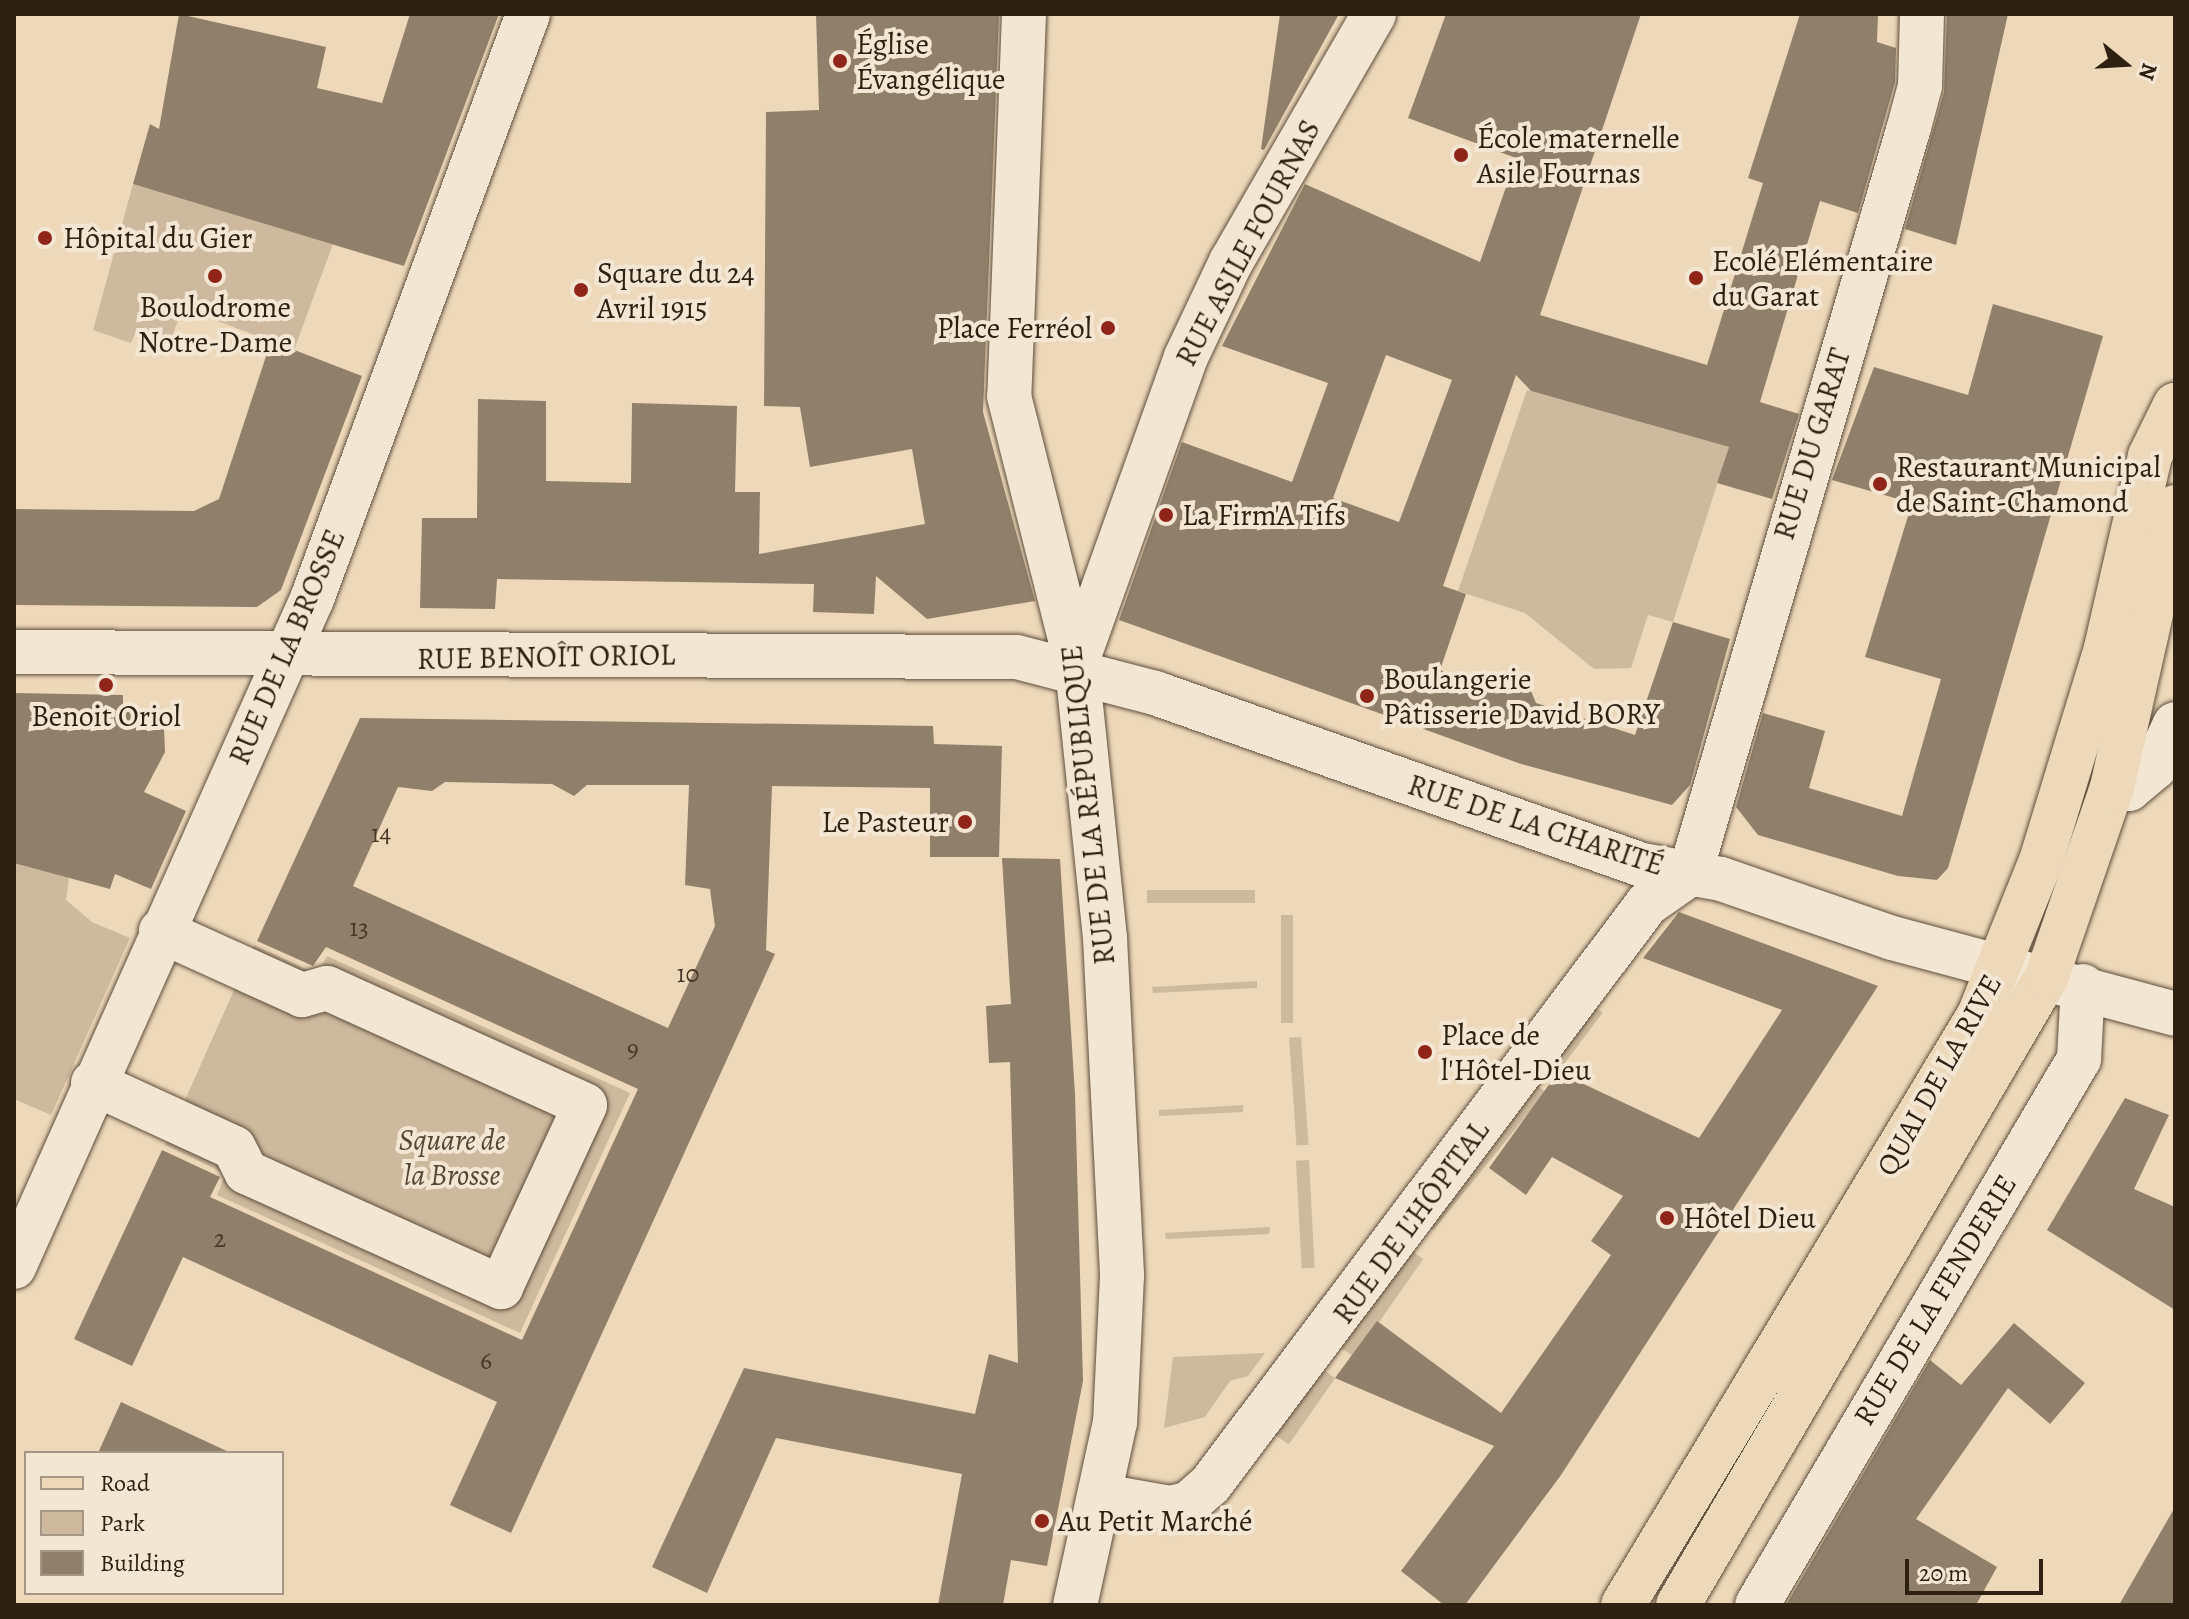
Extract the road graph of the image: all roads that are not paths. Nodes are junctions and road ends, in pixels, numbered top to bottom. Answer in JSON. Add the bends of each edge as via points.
{"nodes":[{"id":1,"x":528,"y":14,"type":"edge"},
{"id":2,"x":1024,"y":14,"type":"edge"},
{"id":3,"x":1374,"y":14,"type":"edge"},
{"id":4,"x":1922,"y":14,"type":"edge"},
{"id":5,"x":2175,"y":405,"type":"edge"},
{"id":6,"x":2175,"y":507,"type":"edge"},
{"id":7,"x":14,"y":652,"type":"edge"},
{"id":8,"x":287,"y":655,"type":"junction"},
{"id":9,"x":1077,"y":667,"type":"junction"},
{"id":10,"x":2175,"y":724,"type":"edge"},
{"id":11,"x":2112,"y":787,"type":"junction"},
{"id":12,"x":1690,"y":874,"type":"junction"},
{"id":13,"x":161,"y":931,"type":"junction"},
{"id":14,"x":2001,"y":965,"type":"junction"},
{"id":15,"x":2065,"y":981,"type":"junction"},
{"id":16,"x":2175,"y":1014,"type":"edge"},
{"id":17,"x":93,"y":1083,"type":"junction"},
{"id":18,"x":14,"y":1267,"type":"edge"},
{"id":19,"x":1102,"y":1496,"type":"junction"},
{"id":20,"x":1083,"y":1603,"type":"edge"},
{"id":21,"x":1623,"y":1605,"type":"edge"},
{"id":22,"x":1678,"y":1605,"type":"edge"},
{"id":23,"x":1757,"y":1605,"type":"edge"}],
"edges":[{"from":1,"to":8,"type":"street","name":"RUE DE LA BROSSE"},
{"from":2,"to":9,"type":"street","name":"RUE DE LA RÉPUBLIQUE","via":[[1009,396]]},
{"from":3,"to":9,"type":"street","name":"RUE ASILE FOURNAS","via":[[1231,262],[1137,479]]},
{"from":4,"to":12,"type":"street","name":"RUE DU GARAT","via":[[1920,86],[1909,127]]},
{"from":5,"to":14,"type":"main road","name":"QUAI DE LA RIVE","via":[[2150,456],[2106,648]]},
{"from":6,"to":11,"type":"main road","name":"QUAI DE LA RIVE"},
{"from":7,"to":8,"type":"street","name":"RUE BENOÎT ORIOL"},
{"from":8,"to":9,"type":"street","name":"RUE BENOÎT ORIOL","via":[[998,656]]},
{"from":8,"to":13,"type":"street","name":"RUE DE LA BROSSE"},
{"from":9,"to":12,"type":"street","name":"RUE DE LA CHARITÉ","via":[[1610,854]]},
{"from":9,"to":19,"type":"street","name":"RUE DE LA RÉPUBLIQUE","via":[[1105,938],[1122,1276],[1121,1367]]},
{"from":10,"to":11,"type":"street","via":[[2155,767],[2129,789]]},
{"from":11,"to":15,"type":"main road","name":"QUAI DE LA RIVE"},
{"from":12,"to":14,"type":"street","name":"RUE DE LA CHARITÉ"},
{"from":12,"to":19,"type":"street","name":"RUE DE L'HÔPITAL","via":[[1647,904],[1326,1338],[1290,1374],[1222,1469],[1188,1504]]},
{"from":13,"to":17,"type":"street","name":"RUE DE LA BROSSE"},
{"from":13,"to":17,"type":"street","via":[[302,995],[327,988],[585,1105],[501,1287],[246,1172],[234,1148]]},
{"from":14,"to":15,"type":"street","name":"RUE DE LA CHARITÉ"},
{"from":14,"to":21,"type":"main road","name":"QUAI DE LA RIVE","via":[[1979,1015]]},
{"from":15,"to":16,"type":"street","name":"RUE DE LA CHARITÉ"},
{"from":15,"to":22,"type":"main road","name":"QUAI DE LA RIVE"},
{"from":15,"to":23,"type":"street","name":"RUE DE LA FENDERIE","via":[[2079,1059]]},
{"from":17,"to":18,"type":"street","name":"RUE DE LA BROSSE"},
{"from":19,"to":20,"type":"street","name":"RUE DE LA RÉPUBLIQUE"}]}
